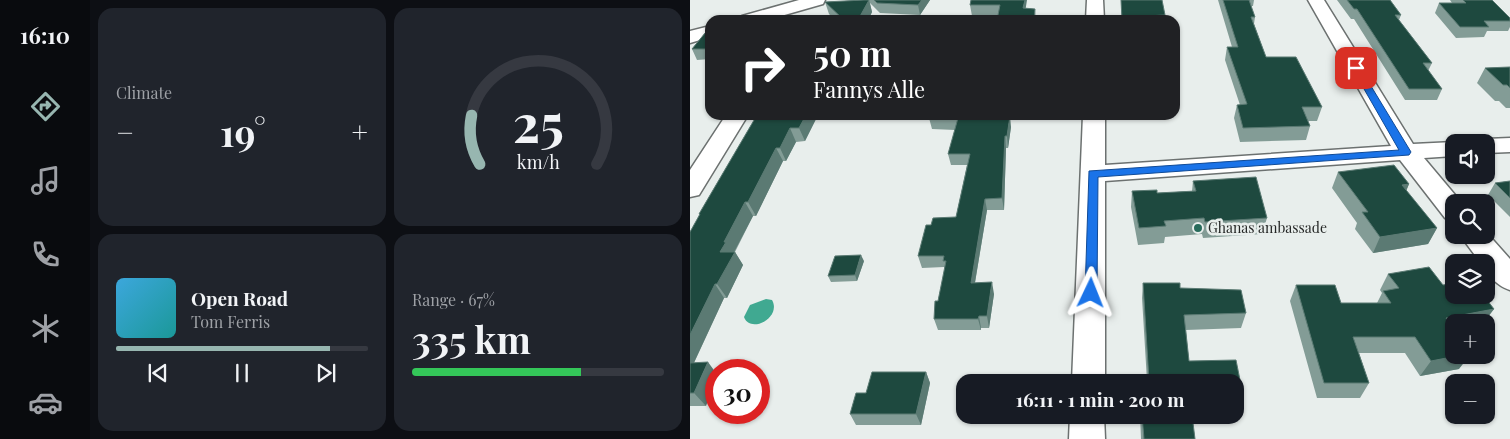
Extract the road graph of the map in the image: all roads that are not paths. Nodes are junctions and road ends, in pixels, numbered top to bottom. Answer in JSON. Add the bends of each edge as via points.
{"nodes":[{"id":1,"x":817,"y":0,"type":"edge"},
{"id":2,"x":1095,"y":0,"type":"edge"},
{"id":3,"x":1316,"y":0,"type":"edge"},
{"id":4,"x":799,"y":12,"type":"edge"},
{"id":5,"x":780,"y":15,"type":"edge"},
{"id":6,"x":1095,"y":15,"type":"edge"},
{"id":7,"x":705,"y":32,"type":"edge"},
{"id":8,"x":690,"y":37,"type":"edge"},
{"id":9,"x":734,"y":120,"type":"edge"},
{"id":10,"x":1094,"y":120,"type":"edge"},
{"id":11,"x":1510,"y":145,"type":"edge"},
{"id":12,"x":1495,"y":146,"type":"edge"},
{"id":13,"x":1445,"y":150,"type":"edge"},
{"id":14,"x":1406,"y":152,"type":"junction"},
{"id":15,"x":1093,"y":174,"type":"junction"},
{"id":16,"x":690,"y":189,"type":"edge"},
{"id":17,"x":1445,"y":201,"type":"edge"},
{"id":18,"x":1481,"y":244,"type":"edge"},
{"id":19,"x":1510,"y":279,"type":"edge"},
{"id":20,"x":1088,"y":374,"type":"edge"},
{"id":21,"x":1087,"y":424,"type":"edge"},
{"id":22,"x":1087,"y":439,"type":"edge"}],
"edges":[{"from":1,"to":4,"type":"street"},
{"from":2,"to":6,"type":"street"},
{"from":3,"to":14,"type":"street"},
{"from":4,"to":5,"type":"street"},
{"from":7,"to":8,"type":"street"},
{"from":9,"to":16,"type":"street"},
{"from":10,"to":15,"type":"street"},
{"from":11,"to":12,"type":"street"},
{"from":13,"to":14,"type":"street"},
{"from":14,"to":15,"type":"street"},
{"from":14,"to":17,"type":"street"},
{"from":15,"to":20,"type":"street"},
{"from":18,"to":19,"type":"street"},
{"from":21,"to":22,"type":"street"}]}
